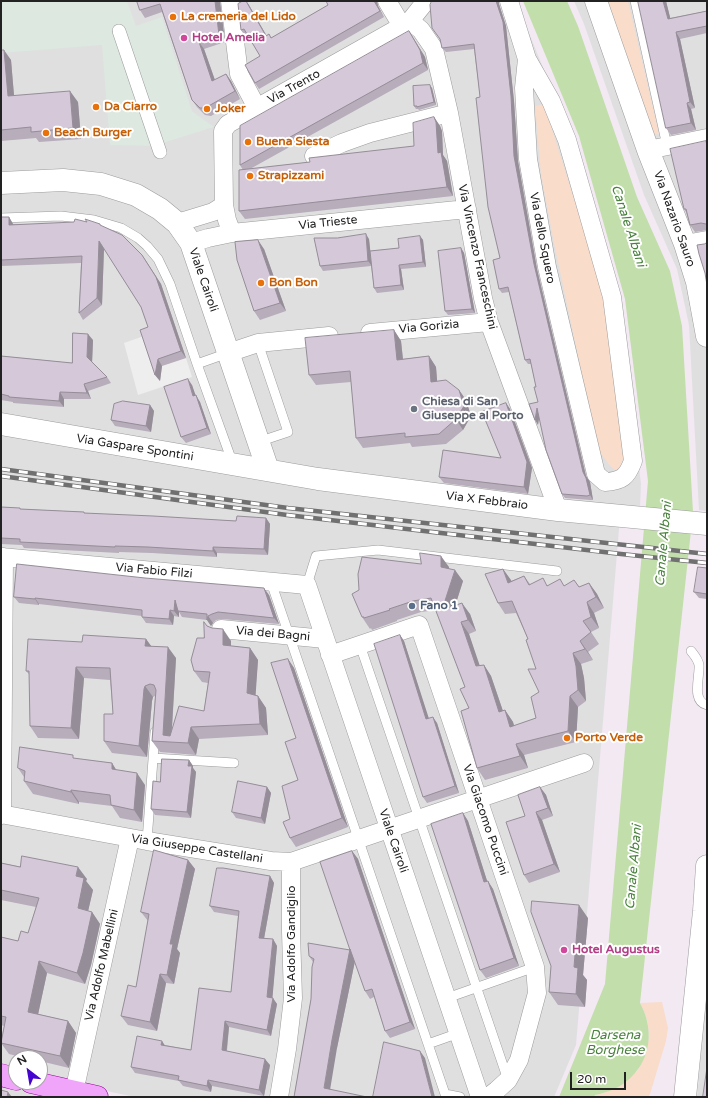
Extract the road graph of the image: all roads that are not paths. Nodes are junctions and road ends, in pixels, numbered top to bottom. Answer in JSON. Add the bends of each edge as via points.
{"nodes":[{"id":1,"x":231,"y":1,"type":"edge"},
{"id":2,"x":387,"y":1,"type":"edge"},
{"id":3,"x":426,"y":1,"type":"edge"},
{"id":4,"x":509,"y":1,"type":"edge"},
{"id":5,"x":596,"y":1,"type":"edge"},
{"id":6,"x":635,"y":1,"type":"edge"},
{"id":7,"x":406,"y":24,"type":"junction"},
{"id":8,"x":119,"y":31,"type":"dead end"},
{"id":9,"x":527,"y":60,"type":"junction"},
{"id":10,"x":257,"y":108,"type":"junction"},
{"id":11,"x":449,"y":113,"type":"junction"},
{"id":12,"x":707,"y":138,"type":"edge"},
{"id":13,"x":658,"y":148,"type":"junction"},
{"id":14,"x":160,"y":152,"type":"dead end"},
{"id":15,"x":314,"y":156,"type":"edge"},
{"id":16,"x":1,"y":183,"type":"edge"},
{"id":17,"x":224,"y":205,"type":"junction"},
{"id":18,"x":467,"y":209,"type":"junction"},
{"id":19,"x":1,"y":218,"type":"edge"},
{"id":20,"x":177,"y":223,"type":"junction"},
{"id":21,"x":232,"y":233,"type":"junction"},
{"id":22,"x":707,"y":240,"type":"edge"},
{"id":23,"x":191,"y":244,"type":"junction"},
{"id":24,"x":685,"y":244,"type":"junction"},
{"id":25,"x":489,"y":322,"type":"junction"},
{"id":26,"x":707,"y":336,"type":"edge"},
{"id":27,"x":258,"y":343,"type":"junction"},
{"id":28,"x":228,"y":353,"type":"junction"},
{"id":29,"x":197,"y":364,"type":"junction"},
{"id":30,"x":1,"y":424,"type":"edge"},
{"id":31,"x":258,"y":442,"type":"junction"},
{"id":32,"x":233,"y":464,"type":"junction"},
{"id":33,"x":268,"y":470,"type":"junction"},
{"id":34,"x":558,"y":510,"type":"junction"},
{"id":35,"x":707,"y":524,"type":"edge"},
{"id":36,"x":3,"y":557,"type":"edge"},
{"id":37,"x":558,"y":571,"type":"dead end"},
{"id":38,"x":271,"y":582,"type":"junction"},
{"id":39,"x":307,"y":585,"type":"junction"},
{"id":40,"x":221,"y":629,"type":"edge"},
{"id":41,"x":289,"y":636,"type":"junction"},
{"id":42,"x":360,"y":645,"type":"junction"},
{"id":43,"x":327,"y":647,"type":"junction"},
{"id":44,"x":691,"y":651,"type":"dead end"},
{"id":45,"x":707,"y":705,"type":"edge"},
{"id":46,"x":156,"y":723,"type":"edge"},
{"id":47,"x":153,"y":758,"type":"junction"},
{"id":48,"x":584,"y":762,"type":"dead end"},
{"id":49,"x":234,"y":763,"type":"dead end"},
{"id":50,"x":478,"y":798,"type":"junction"},
{"id":51,"x":2,"y":814,"type":"edge"},
{"id":52,"x":419,"y":818,"type":"junction"},
{"id":53,"x":389,"y":829,"type":"junction"},
{"id":54,"x":358,"y":839,"type":"junction"},
{"id":55,"x":139,"y":840,"type":"junction"},
{"id":56,"x":291,"y":862,"type":"junction"},
{"id":57,"x":707,"y":866,"type":"edge"},
{"id":58,"x":705,"y":911,"type":"edge"},
{"id":59,"x":535,"y":967,"type":"junction"},
{"id":60,"x":702,"y":975,"type":"edge"},
{"id":61,"x":476,"y":987,"type":"junction"},
{"id":62,"x":447,"y":998,"type":"junction"},
{"id":63,"x":459,"y":1033,"type":"junction"},
{"id":64,"x":428,"y":1044,"type":"junction"},
{"id":65,"x":508,"y":1080,"type":"junction"},
{"id":66,"x":48,"y":1086,"type":"edge"},
{"id":67,"x":74,"y":1092,"type":"junction"},
{"id":68,"x":97,"y":1097,"type":"edge"},
{"id":69,"x":279,"y":1097,"type":"edge"},
{"id":70,"x":460,"y":1097,"type":"edge"},
{"id":71,"x":480,"y":1097,"type":"edge"},
{"id":72,"x":488,"y":1097,"type":"edge"},
{"id":73,"x":685,"y":1097,"type":"edge"}],
"edges":[{"from":1,"to":10,"type":"street","via":[[239,74]]},
{"from":2,"to":7,"type":"street","name":"Via Vincenzo Franceschini"},
{"from":3,"to":7,"type":"street","name":"Via Trento"},
{"from":4,"to":9,"type":"street","name":"Via dello Squero"},
{"from":5,"to":13,"type":"street","name":"Via Nazario Sauro"},
{"from":6,"to":13,"type":"lane","name":"Via Nazario Sauro"},
{"from":7,"to":10,"type":"street","name":"Via Trento"},
{"from":7,"to":11,"type":"street","name":"Via Vincenzo Franceschini","via":[[421,30],[434,49]]},
{"from":8,"to":14,"type":"street"},
{"from":9,"to":9,"type":"street","name":"Via dello Squero","via":[[524,88],[528,159],[547,267],[596,474],[605,482],[617,481],[628,473],[633,461],[613,301],[567,140],[551,101]]},
{"from":10,"to":17,"type":"street","name":"Via Trento","via":[[228,124],[223,131]]},
{"from":11,"to":15,"type":"street","via":[[370,133]]},
{"from":11,"to":18,"type":"street","name":"Via Vincenzo Franceschini"},
{"from":12,"to":13,"type":"street"},
{"from":13,"to":24,"type":"street","name":"Via Nazario Sauro"},
{"from":16,"to":20,"type":"street","name":"Viale Cairoli","via":[[63,180],[101,184],[136,195]]},
{"from":17,"to":20,"type":"street","via":[[212,212]]},
{"from":17,"to":21,"type":"street","name":"Via Trento"},
{"from":18,"to":21,"type":"street","name":"Via Trieste"},
{"from":18,"to":25,"type":"street","name":"Via Vincenzo Franceschini"},
{"from":19,"to":29,"type":"lane","via":[[61,216],[94,220],[121,228],[138,238],[158,258],[170,284]]},
{"from":20,"to":23,"type":"street","name":"Viale Cairoli"},
{"from":21,"to":23,"type":"street","name":"Via Trieste"},
{"from":22,"to":24,"type":"street"},
{"from":23,"to":28,"type":"street","name":"Viale Cairoli"},
{"from":24,"to":26,"type":"street","name":"Via Nazario Sauro","via":[[697,282]]},
{"from":25,"to":27,"type":"street","name":"Via Gorizia"},
{"from":25,"to":34,"type":"street","name":"Via Vincenzo Franceschini"},
{"from":27,"to":28,"type":"street","name":"Via Gorizia"},
{"from":27,"to":31,"type":"lane","via":[[288,432]]},
{"from":28,"to":29,"type":"lane"},
{"from":28,"to":31,"type":"street","name":"Viale Cairoli"},
{"from":29,"to":32,"type":"lane"},
{"from":30,"to":32,"type":"street","name":"Via Gaspare Spontini"},
{"from":31,"to":33,"type":"street","name":"Viale Cairoli"},
{"from":32,"to":33,"type":"street","name":"Via Gaspare Spontini"},
{"from":33,"to":34,"type":"street","name":"Via X Febbraio","via":[[318,479]]},
{"from":34,"to":35,"type":"street","name":"Via X Febbraio"},
{"from":36,"to":38,"type":"street","name":"Via Fabio Filzi"},
{"from":36,"to":51,"type":"street"},
{"from":37,"to":39,"type":"lane","via":[[378,550],[316,556]]},
{"from":38,"to":39,"type":"street","name":"Via Fabio Filzi"},
{"from":38,"to":41,"type":"lane"},
{"from":39,"to":43,"type":"street","name":"Viale Cairoli"},
{"from":40,"to":41,"type":"street","name":"Via dei Bagni"},
{"from":41,"to":43,"type":"street","name":"Via dei Bagni"},
{"from":41,"to":54,"type":"lane"},
{"from":42,"to":43,"type":"street","name":"Via Giacomo Puccini"},
{"from":42,"to":50,"type":"street","name":"Via Giacomo Puccini","via":[[419,625]]},
{"from":42,"to":52,"type":"lane"},
{"from":43,"to":53,"type":"street","name":"Viale Cairoli"},
{"from":44,"to":45,"type":"lane","via":[[699,664],[697,695]]},
{"from":46,"to":47,"type":"lane"},
{"from":47,"to":49,"type":"lane"},
{"from":47,"to":55,"type":"lane"},
{"from":48,"to":50,"type":"street","name":"Via Giuseppe Castellani"},
{"from":50,"to":52,"type":"street","name":"Via Giuseppe Castellani"},
{"from":50,"to":59,"type":"street","name":"Via Giacomo Puccini"},
{"from":51,"to":55,"type":"street","name":"Via Giuseppe Castellani"},
{"from":52,"to":53,"type":"street","name":"Via Giuseppe Castellani"},
{"from":52,"to":61,"type":"lane"},
{"from":53,"to":54,"type":"street","name":"Via Giuseppe Castellani"},
{"from":53,"to":62,"type":"street","name":"Viale Cairoli"},
{"from":54,"to":56,"type":"street","name":"Via Giuseppe Castellani"},
{"from":54,"to":64,"type":"lane"},
{"from":55,"to":56,"type":"street","name":"Via Giuseppe Castellani"},
{"from":55,"to":67,"type":"street","name":"Via Adolfo Mabellini"},
{"from":56,"to":69,"type":"street","name":"Via Adolfo Gandiglio","via":[[293,998]]},
{"from":57,"to":58,"type":"street"},
{"from":58,"to":60,"type":"street"},
{"from":59,"to":61,"type":"lane"},
{"from":59,"to":65,"type":"street","name":"Via Giacomo Puccini","via":[[537,993],[519,1060]]},
{"from":60,"to":73,"type":"street"},
{"from":61,"to":62,"type":"lane"},
{"from":61,"to":65,"type":"lane"},
{"from":62,"to":63,"type":"street","name":"Viale Cairoli"},
{"from":63,"to":64,"type":"lane"},
{"from":63,"to":71,"type":"street","name":"Viale Cairoli"},
{"from":64,"to":70,"type":"lane","via":[[445,1094]]},
{"from":65,"to":72,"type":"street","name":"Via Giacomo Puccini"},
{"from":66,"to":67,"type":"main road"},
{"from":67,"to":68,"type":"main road"}]}
